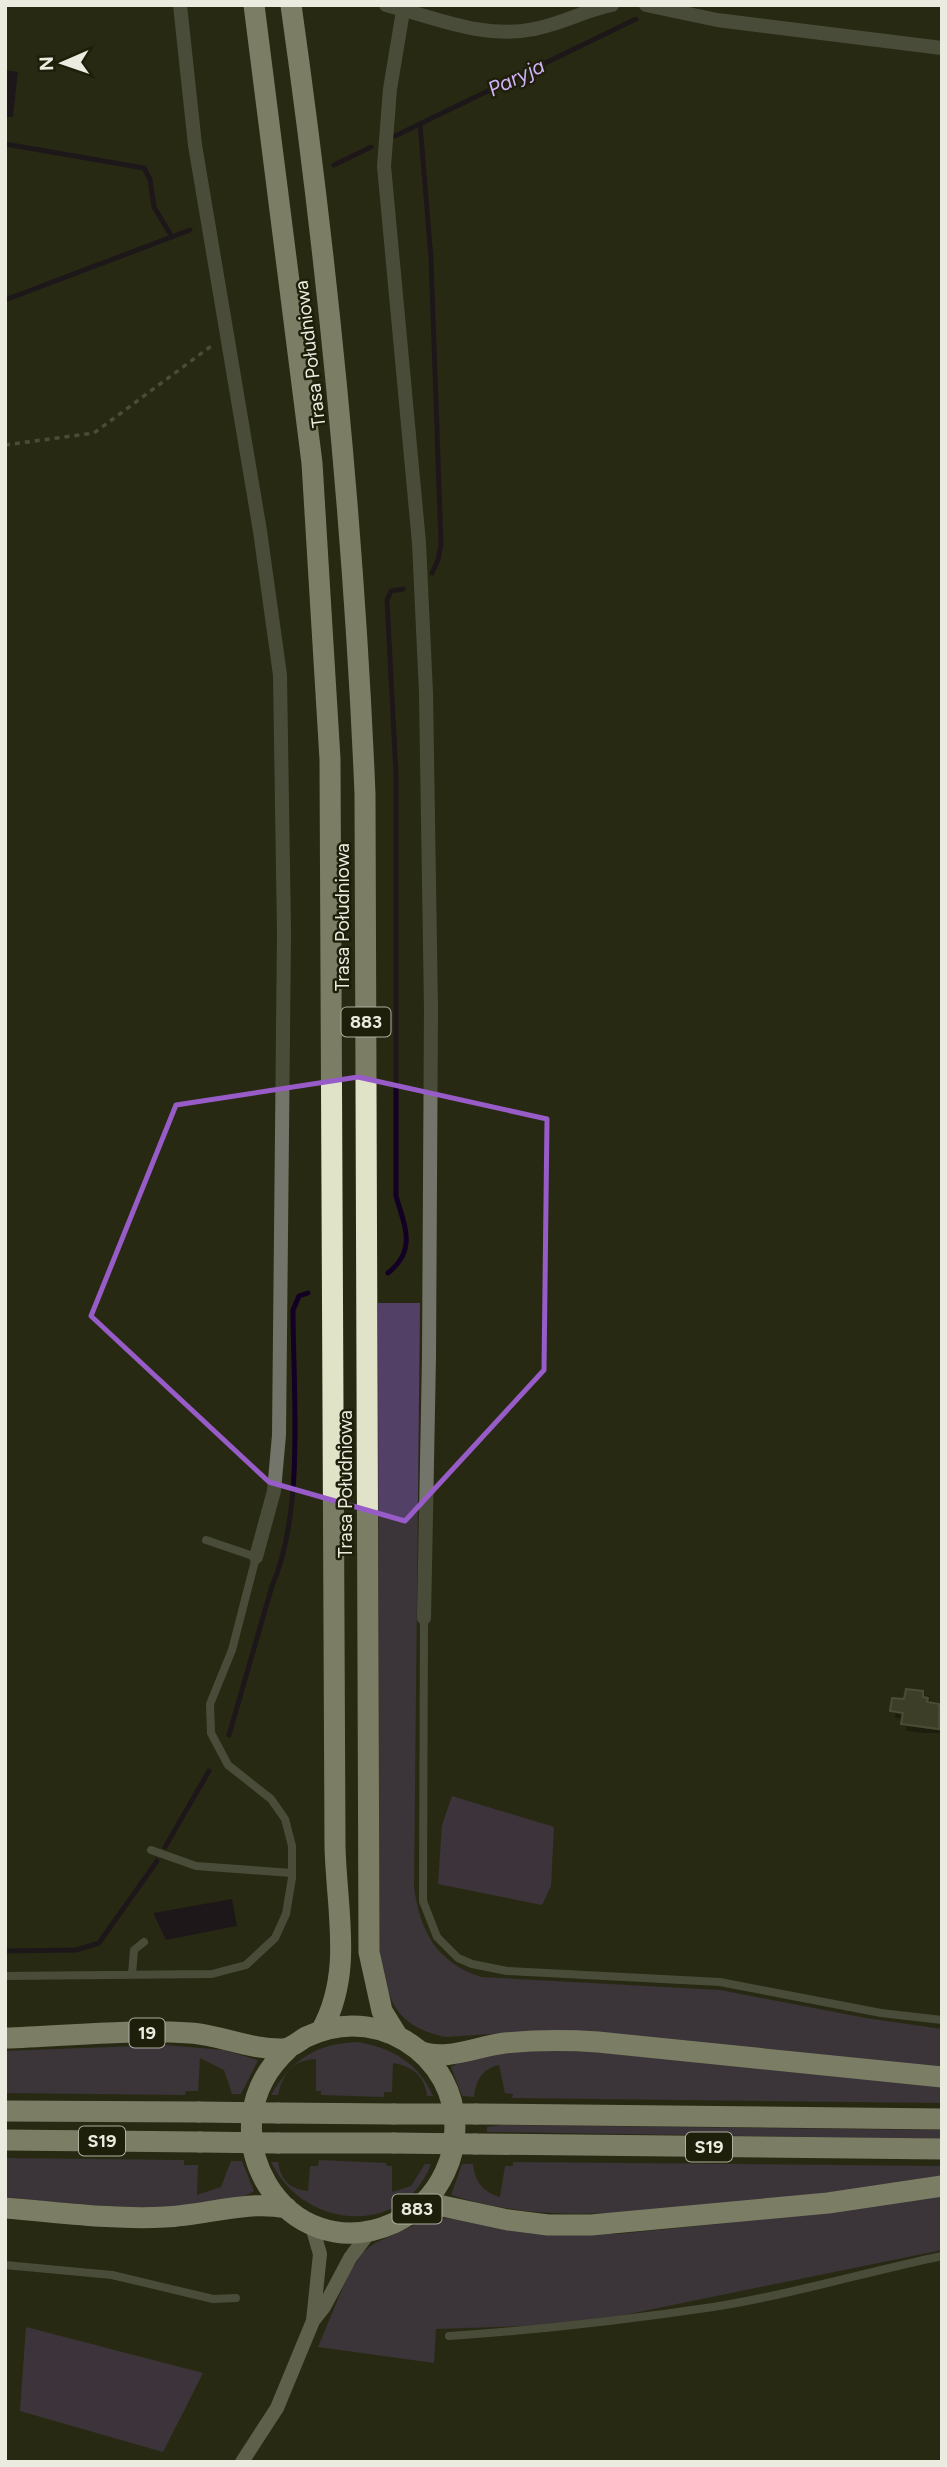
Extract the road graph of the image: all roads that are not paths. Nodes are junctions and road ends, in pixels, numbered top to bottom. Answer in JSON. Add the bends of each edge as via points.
{"nodes":[{"id":1,"x":180,"y":5,"type":"edge"},
{"id":2,"x":254,"y":5,"type":"edge"},
{"id":3,"x":291,"y":5,"type":"edge"},
{"id":4,"x":386,"y":5,"type":"edge"},
{"id":5,"x":612,"y":5,"type":"edge"},
{"id":6,"x":646,"y":5,"type":"edge"},
{"id":7,"x":404,"y":7,"type":"edge"},
{"id":8,"x":942,"y":48,"type":"edge"},
{"id":9,"x":206,"y":1539,"type":"dead end"},
{"id":10,"x":256,"y":1557,"type":"junction"},
{"id":11,"x":424,"y":1618,"type":"joint"},
{"id":12,"x":151,"y":1850,"type":"dead end"},
{"id":13,"x":292,"y":1873,"type":"junction"},
{"id":14,"x":144,"y":1942,"type":"dead end"},
{"id":15,"x":132,"y":1974,"type":"junction"},
{"id":16,"x":5,"y":1976,"type":"edge"},
{"id":17,"x":942,"y":2020,"type":"edge"},
{"id":18,"x":321,"y":2031,"type":"junction"},
{"id":19,"x":398,"y":2037,"type":"junction"},
{"id":20,"x":5,"y":2038,"type":"edge"},
{"id":21,"x":288,"y":2049,"type":"junction"},
{"id":22,"x":419,"y":2051,"type":"junction"},
{"id":23,"x":942,"y":2077,"type":"edge"},
{"id":24,"x":5,"y":2111,"type":"edge"},
{"id":25,"x":942,"y":2119,"type":"edge"},
{"id":26,"x":5,"y":2140,"type":"edge"},
{"id":27,"x":942,"y":2149,"type":"edge"},
{"id":28,"x":942,"y":2186,"type":"edge"},
{"id":29,"x":424,"y":2202,"type":"junction"},
{"id":30,"x":5,"y":2208,"type":"edge"},
{"id":31,"x":287,"y":2208,"type":"junction"},
{"id":32,"x":311,"y":2223,"type":"junction"},
{"id":33,"x":371,"y":2230,"type":"junction"},
{"id":34,"x":942,"y":2256,"type":"edge"},
{"id":35,"x":5,"y":2265,"type":"edge"},
{"id":36,"x":236,"y":2298,"type":"dead end"},
{"id":37,"x":313,"y":2321,"type":"junction"},
{"id":38,"x":450,"y":2336,"type":"dead end"},
{"id":39,"x":242,"y":2462,"type":"edge"}],
"edges":[{"from":1,"to":10,"type":"street","via":[[197,159],[260,531],[280,689],[284,932],[279,1435],[274,1492]]},
{"from":2,"to":18,"type":"highway","name":"Trasa Południowa","number":"883","via":[[312,463],[330,759],[335,1845],[342,1959],[337,1997]]},
{"from":3,"to":19,"type":"highway","name":"Trasa Południowa","number":"883","via":[[345,451],[357,604],[365,794],[369,1952],[382,2011]]},
{"from":4,"to":7,"type":"street"},
{"from":5,"to":7,"type":"street","via":[[517,32],[477,29]]},
{"from":6,"to":8,"type":"street","via":[[717,20]]},
{"from":7,"to":11,"type":"street","via":[[390,89],[384,166],[419,544],[426,692],[431,1036]]},
{"from":9,"to":10,"type":"lane"},
{"from":10,"to":13,"type":"lane","via":[[232,1650],[210,1704],[211,1733],[229,1765],[271,1799],[285,1819]]},
{"from":11,"to":17,"type":"lane","via":[[423,1901],[437,1937],[458,1958],[507,1971],[720,1982]]},
{"from":12,"to":13,"type":"lane","via":[[196,1866]]},
{"from":13,"to":15,"type":"lane","via":[[286,1914],[275,1938],[246,1965],[212,1974]]},
{"from":14,"to":15,"type":"lane","via":[[134,1950]]},
{"from":15,"to":16,"type":"lane"},
{"from":18,"to":19,"type":"highway","number":"883","via":[[360,2026]]},
{"from":18,"to":21,"type":"highway","number":"883"},
{"from":19,"to":22,"type":"highway","number":"883"},
{"from":20,"to":21,"type":"highway","number":"19","via":[[167,2032]]},
{"from":21,"to":31,"type":"highway","number":"883","via":[[259,2087],[251,2110],[250,2134],[263,2180]]},
{"from":22,"to":23,"type":"highway","via":[[443,2056],[549,2039]]},
{"from":22,"to":29,"type":"highway","number":"883","via":[[449,2094],[455,2132],[446,2170]]},
{"from":24,"to":25,"type":"highway","number":"S19","bridge":true},
{"from":26,"to":27,"type":"highway","number":"S19","bridge":true},
{"from":28,"to":29,"type":"highway","via":[[828,2203],[591,2225],[508,2220]]},
{"from":29,"to":33,"type":"highway","number":"883","via":[[396,2222]]},
{"from":30,"to":31,"type":"highway","via":[[162,2217],[247,2205]]},
{"from":31,"to":32,"type":"highway","number":"883"},
{"from":32,"to":33,"type":"highway","number":"883","via":[[336,2230]]},
{"from":32,"to":37,"type":"street","via":[[320,2254]]},
{"from":33,"to":37,"type":"street","via":[[349,2258]]},
{"from":34,"to":38,"type":"lane","via":[[715,2307],[576,2327]]},
{"from":35,"to":36,"type":"lane","via":[[113,2275],[214,2299]]},
{"from":37,"to":39,"type":"street","via":[[277,2408]]}]}
